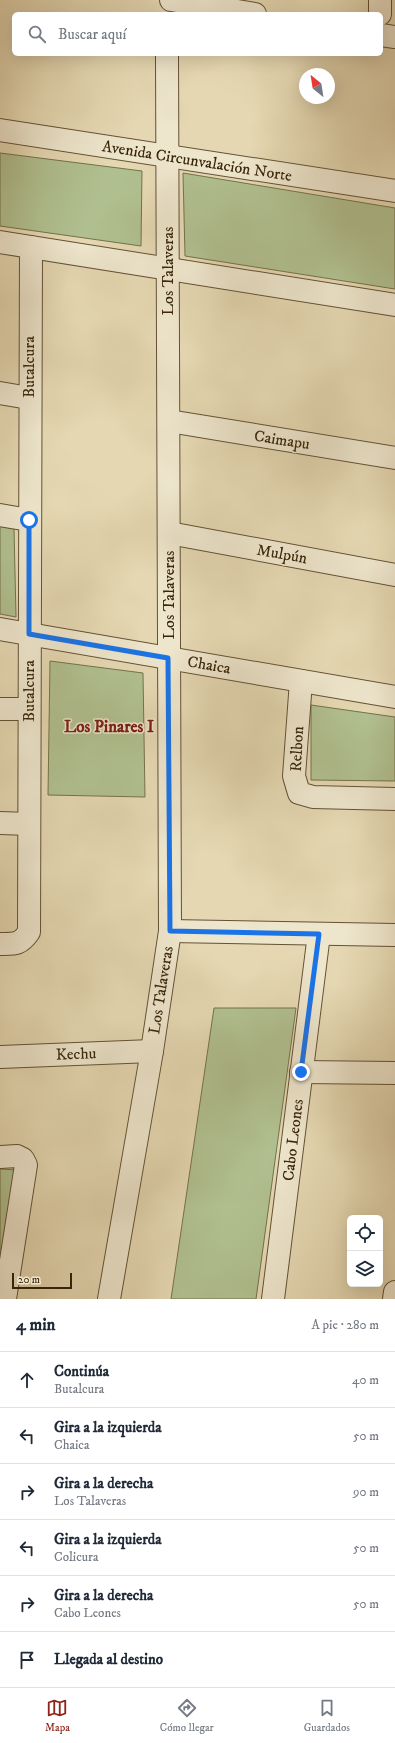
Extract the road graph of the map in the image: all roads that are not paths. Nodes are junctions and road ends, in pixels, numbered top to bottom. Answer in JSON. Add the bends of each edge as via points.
{"nodes":[{"id":1,"x":167,"y":0,"type":"edge"},
{"id":2,"x":171,"y":0,"type":"edge"},
{"id":3,"x":380,"y":0,"type":"edge"},
{"id":4,"x":167,"y":12,"type":"edge"},
{"id":5,"x":243,"y":12,"type":"edge"},
{"id":6,"x":380,"y":12,"type":"edge"},
{"id":7,"x":383,"y":35,"type":"edge"},
{"id":8,"x":395,"y":38,"type":"edge"},
{"id":9,"x":167,"y":56,"type":"edge"},
{"id":10,"x":0,"y":130,"type":"edge"},
{"id":11,"x":167,"y":156,"type":"junction"},
{"id":12,"x":395,"y":191,"type":"edge"},
{"id":13,"x":0,"y":242,"type":"edge"},
{"id":14,"x":31,"y":247,"type":"junction"},
{"id":15,"x":169,"y":269,"type":"junction"},
{"id":16,"x":395,"y":305,"type":"edge"},
{"id":17,"x":0,"y":393,"type":"edge"},
{"id":18,"x":30,"y":398,"type":"junction"},
{"id":19,"x":168,"y":421,"type":"junction"},
{"id":20,"x":395,"y":458,"type":"edge"},
{"id":21,"x":0,"y":514,"type":"edge"},
{"id":22,"x":29,"y":520,"type":"junction"},
{"id":23,"x":169,"y":533,"type":"junction"},
{"id":24,"x":395,"y":575,"type":"edge"},
{"id":25,"x":0,"y":629,"type":"edge"},
{"id":26,"x":29,"y":634,"type":"junction"},
{"id":27,"x":168,"y":658,"type":"junction"},
{"id":28,"x":300,"y":681,"type":"junction"},
{"id":29,"x":395,"y":697,"type":"edge"},
{"id":30,"x":0,"y":709,"type":"edge"},
{"id":31,"x":29,"y":709,"type":"junction"},
{"id":32,"x":395,"y":799,"type":"edge"},
{"id":33,"x":0,"y":823,"type":"edge"},
{"id":34,"x":29,"y":824,"type":"junction"},
{"id":35,"x":170,"y":931,"type":"junction"},
{"id":36,"x":319,"y":934,"type":"junction"},
{"id":37,"x":395,"y":935,"type":"edge"},
{"id":38,"x":0,"y":944,"type":"edge"},
{"id":39,"x":152,"y":1051,"type":"junction"},
{"id":40,"x":0,"y":1057,"type":"edge"},
{"id":41,"x":301,"y":1072,"type":"junction"},
{"id":42,"x":395,"y":1073,"type":"edge"},
{"id":43,"x":0,"y":1157,"type":"edge"},
{"id":44,"x":395,"y":1292,"type":"edge"},
{"id":45,"x":5,"y":1299,"type":"edge"},
{"id":46,"x":109,"y":1299,"type":"edge"},
{"id":47,"x":273,"y":1299,"type":"edge"},
{"id":48,"x":394,"y":1299,"type":"edge"}],
"edges":[{"from":1,"to":4,"type":"street"},
{"from":2,"to":5,"type":"street"},
{"from":3,"to":6,"type":"street"},
{"from":7,"to":8,"type":"street"},
{"from":9,"to":11,"type":"street","name":"Los Talaveras"},
{"from":10,"to":11,"type":"street","name":"Avenida Circunvalación Norte"},
{"from":11,"to":12,"type":"street","name":"Avenida Circunvalación Norte"},
{"from":11,"to":15,"type":"street","name":"Los Talaveras"},
{"from":13,"to":14,"type":"street"},
{"from":14,"to":15,"type":"street"},
{"from":14,"to":18,"type":"street","name":"Butalcura"},
{"from":15,"to":16,"type":"street"},
{"from":15,"to":19,"type":"street","name":"Los Talaveras"},
{"from":17,"to":18,"type":"street"},
{"from":18,"to":22,"type":"street","name":"Butalcura"},
{"from":19,"to":20,"type":"street","name":"Caimapu"},
{"from":19,"to":23,"type":"street","name":"Los Talaveras"},
{"from":21,"to":22,"type":"street"},
{"from":22,"to":26,"type":"street","name":"Butalcura"},
{"from":23,"to":24,"type":"street","name":"Mulpún"},
{"from":23,"to":27,"type":"street","name":"Los Talaveras"},
{"from":25,"to":26,"type":"street","name":"Chaica"},
{"from":26,"to":27,"type":"street","name":"Chaica"},
{"from":26,"to":31,"type":"street","name":"Butalcura"},
{"from":27,"to":28,"type":"street","name":"Chaica"},
{"from":27,"to":35,"type":"street","name":"Los Talaveras"},
{"from":28,"to":29,"type":"street","name":"Chaica"},
{"from":28,"to":32,"type":"street","name":"Relbon","via":[[294,776],[299,792],[313,797]]},
{"from":30,"to":31,"type":"street"},
{"from":31,"to":34,"type":"street","name":"Butalcura"},
{"from":33,"to":34,"type":"street"},
{"from":34,"to":38,"type":"street","name":"Butalcura","via":[[29,932],[23,941]]},
{"from":35,"to":36,"type":"street"},
{"from":35,"to":39,"type":"street","name":"Los Talaveras"},
{"from":36,"to":37,"type":"street"},
{"from":36,"to":41,"type":"street","name":"Cabo Leones"},
{"from":39,"to":40,"type":"street","name":"Kechu"},
{"from":39,"to":46,"type":"street","name":"Los Talaveras"},
{"from":41,"to":42,"type":"street"},
{"from":41,"to":47,"type":"street","name":"Cabo Leones"},
{"from":43,"to":45,"type":"street","via":[[17,1156],[23,1159],[26,1165]]},
{"from":44,"to":48,"type":"street"}]}
